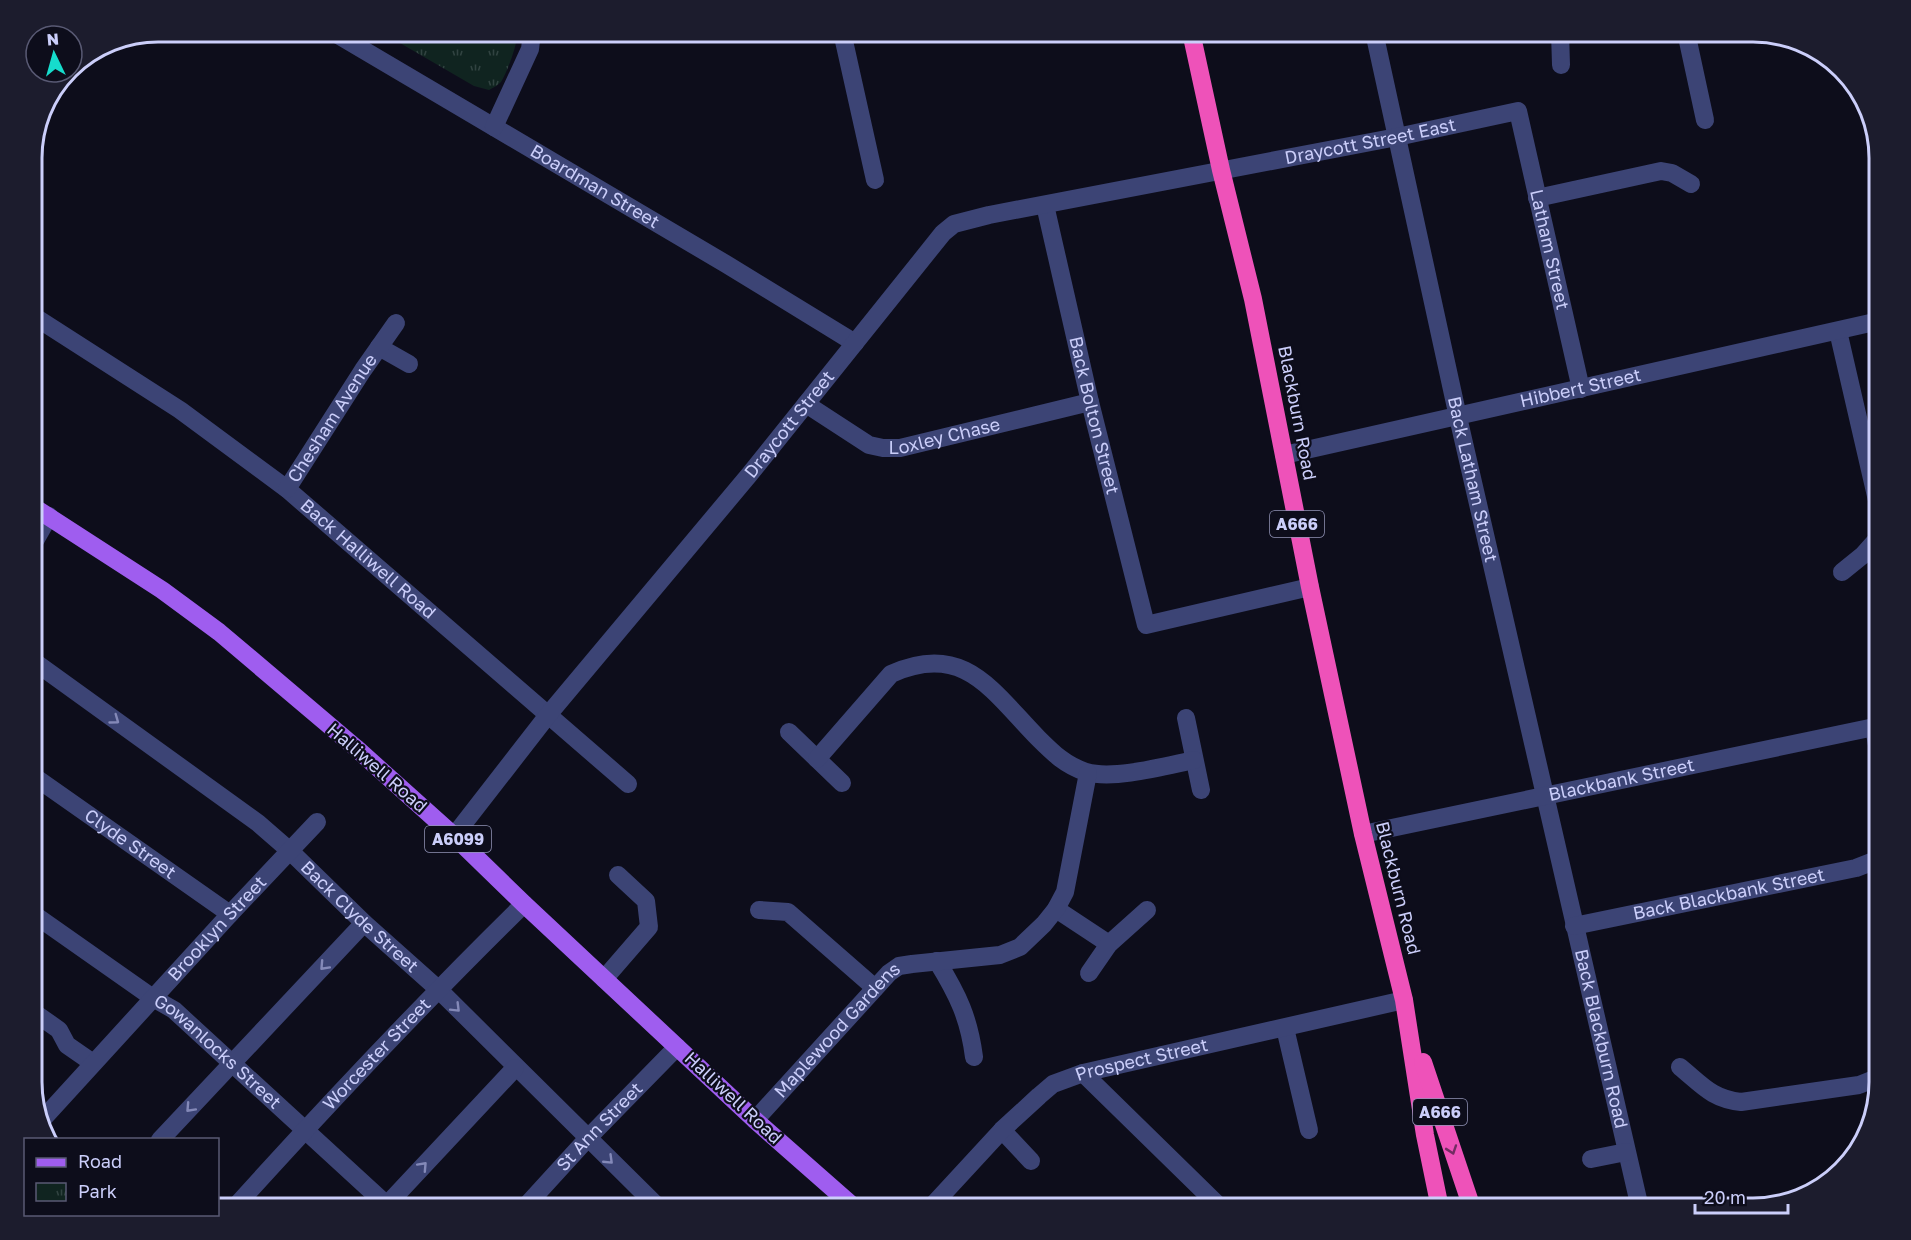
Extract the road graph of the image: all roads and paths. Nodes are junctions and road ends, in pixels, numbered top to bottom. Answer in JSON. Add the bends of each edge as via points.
{"nodes":[{"id":1,"x":350,"y":42,"type":"edge"},
{"id":2,"x":531,"y":42,"type":"edge"},
{"id":3,"x":844,"y":42,"type":"edge"},
{"id":4,"x":1193,"y":42,"type":"edge"},
{"id":5,"x":1376,"y":42,"type":"edge"},
{"id":6,"x":1560,"y":42,"type":"edge"},
{"id":7,"x":1688,"y":42,"type":"edge"},
{"id":8,"x":1561,"y":65,"type":"dead end"},
{"id":9,"x":1518,"y":111,"type":"joint"},
{"id":10,"x":1705,"y":120,"type":"dead end"},
{"id":11,"x":494,"y":127,"type":"junction"},
{"id":12,"x":1397,"y":137,"type":"junction"},
{"id":13,"x":1221,"y":170,"type":"junction"},
{"id":14,"x":875,"y":180,"type":"dead end"},
{"id":15,"x":1691,"y":184,"type":"dead end"},
{"id":16,"x":1537,"y":198,"type":"junction"},
{"id":17,"x":1045,"y":205,"type":"junction"},
{"id":18,"x":42,"y":321,"type":"edge"},
{"id":19,"x":396,"y":323,"type":"dead end"},
{"id":20,"x":1869,"y":324,"type":"edge"},
{"id":21,"x":1838,"y":331,"type":"junction"},
{"id":22,"x":855,"y":343,"type":"junction"},
{"id":23,"x":379,"y":347,"type":"junction"},
{"id":24,"x":409,"y":364,"type":"dead end"},
{"id":25,"x":1581,"y":389,"type":"junction"},
{"id":26,"x":1090,"y":402,"type":"junction"},
{"id":27,"x":806,"y":404,"type":"junction"},
{"id":28,"x":1458,"y":417,"type":"junction"},
{"id":29,"x":1284,"y":455,"type":"junction"},
{"id":30,"x":1869,"y":462,"type":"edge"},
{"id":31,"x":287,"y":489,"type":"junction"},
{"id":32,"x":42,"y":512,"type":"edge"},
{"id":33,"x":49,"y":516,"type":"junction"},
{"id":34,"x":42,"y":528,"type":"edge"},
{"id":35,"x":1869,"y":549,"type":"edge"},
{"id":36,"x":1842,"y":572,"type":"dead end"},
{"id":37,"x":1310,"y":587,"type":"junction"},
{"id":38,"x":42,"y":667,"type":"edge"},
{"id":39,"x":548,"y":715,"type":"junction"},
{"id":40,"x":1186,"y":718,"type":"dead end"},
{"id":41,"x":1869,"y":728,"type":"edge"},
{"id":42,"x":789,"y":732,"type":"dead end"},
{"id":43,"x":817,"y":759,"type":"junction"},
{"id":44,"x":1194,"y":760,"type":"junction"},
{"id":45,"x":1088,"y":773,"type":"junction"},
{"id":46,"x":42,"y":782,"type":"edge"},
{"id":47,"x":842,"y":783,"type":"dead end"},
{"id":48,"x":628,"y":784,"type":"dead end"},
{"id":49,"x":1201,"y":790,"type":"dead end"},
{"id":50,"x":1544,"y":796,"type":"junction"},
{"id":51,"x":317,"y":822,"type":"dead end"},
{"id":52,"x":1363,"y":834,"type":"junction"},
{"id":53,"x":454,"y":836,"type":"junction"},
{"id":54,"x":290,"y":850,"type":"junction"},
{"id":55,"x":1869,"y":863,"type":"edge"},
{"id":56,"x":618,"y":875,"type":"dead end"},
{"id":57,"x":524,"y":904,"type":"junction"},
{"id":58,"x":1056,"y":909,"type":"junction"},
{"id":59,"x":759,"y":910,"type":"dead end"},
{"id":60,"x":1147,"y":910,"type":"dead end"},
{"id":61,"x":230,"y":914,"type":"junction"},
{"id":62,"x":42,"y":920,"type":"edge"},
{"id":63,"x":364,"y":923,"type":"junction"},
{"id":64,"x":1574,"y":926,"type":"junction"},
{"id":65,"x":1109,"y":944,"type":"junction"},
{"id":66,"x":937,"y":962,"type":"junction"},
{"id":67,"x":1089,"y":973,"type":"dead end"},
{"id":68,"x":604,"y":979,"type":"junction"},
{"id":69,"x":875,"y":988,"type":"junction"},
{"id":70,"x":438,"y":989,"type":"junction"},
{"id":71,"x":153,"y":998,"type":"junction"},
{"id":72,"x":1405,"y":1008,"type":"junction"},
{"id":73,"x":42,"y":1018,"type":"edge"},
{"id":74,"x":1285,"y":1028,"type":"junction"},
{"id":75,"x":677,"y":1047,"type":"junction"},
{"id":76,"x":974,"y":1058,"type":"dead end"},
{"id":77,"x":93,"y":1063,"type":"junction"},
{"id":78,"x":232,"y":1063,"type":"junction"},
{"id":79,"x":1680,"y":1067,"type":"dead end"},
{"id":80,"x":515,"y":1068,"type":"junction"},
{"id":81,"x":1083,"y":1073,"type":"junction"},
{"id":82,"x":1869,"y":1084,"type":"edge"},
{"id":83,"x":47,"y":1114,"type":"edge"},
{"id":84,"x":755,"y":1120,"type":"junction"},
{"id":85,"x":305,"y":1130,"type":"junction"},
{"id":86,"x":1002,"y":1130,"type":"junction"},
{"id":87,"x":1309,"y":1130,"type":"dead end"},
{"id":88,"x":162,"y":1138,"type":"edge"},
{"id":89,"x":587,"y":1139,"type":"junction"},
{"id":90,"x":1626,"y":1152,"type":"junction"},
{"id":91,"x":1591,"y":1159,"type":"dead end"},
{"id":92,"x":1031,"y":1161,"type":"dead end"},
{"id":93,"x":244,"y":1198,"type":"edge"},
{"id":94,"x":376,"y":1198,"type":"edge"},
{"id":95,"x":396,"y":1198,"type":"edge"},
{"id":96,"x":534,"y":1198,"type":"edge"},
{"id":97,"x":647,"y":1198,"type":"edge"},
{"id":98,"x":843,"y":1198,"type":"edge"},
{"id":99,"x":940,"y":1198,"type":"edge"},
{"id":100,"x":1210,"y":1198,"type":"edge"},
{"id":101,"x":1438,"y":1198,"type":"edge"},
{"id":102,"x":1468,"y":1198,"type":"edge"},
{"id":103,"x":1637,"y":1198,"type":"edge"}],
"edges":[{"from":1,"to":11,"type":"street","name":"Boardman Street"},
{"from":2,"to":11,"type":"street"},
{"from":3,"to":14,"type":"street"},
{"from":4,"to":13,"type":"highway","name":"Blackburn Road","number":"A666"},
{"from":5,"to":12,"type":"street","name":"Back Latham Street"},
{"from":6,"to":8,"type":"street"},
{"from":7,"to":10,"type":"street"},
{"from":9,"to":12,"type":"street","name":"Draycott Street East"},
{"from":9,"to":16,"type":"street","name":"Latham Street"},
{"from":11,"to":22,"type":"street","name":"Boardman Street"},
{"from":12,"to":13,"type":"street","name":"Draycott Street East"},
{"from":12,"to":28,"type":"street","name":"Back Latham Street"},
{"from":13,"to":17,"type":"street","name":"Draycott Street"},
{"from":13,"to":29,"type":"highway","name":"Blackburn Road","number":"A666","via":[[1245,264]]},
{"from":15,"to":16,"type":"street","via":[[1660,171]]},
{"from":16,"to":25,"type":"street","name":"Latham Street"},
{"from":17,"to":22,"type":"street","name":"Draycott Street","via":[[954,224],[943,232]]},
{"from":17,"to":26,"type":"street","name":"Back Bolton Street"},
{"from":18,"to":31,"type":"street","name":"Back Halliwell Road","via":[[180,410]]},
{"from":19,"to":23,"type":"street","name":"Chesham Avenue"},
{"from":20,"to":21,"type":"street","name":"Hibbert Street"},
{"from":21,"to":25,"type":"street","name":"Hibbert Street"},
{"from":21,"to":30,"type":"street"},
{"from":22,"to":27,"type":"street","name":"Draycott Street"},
{"from":23,"to":24,"type":"street","name":"Chesham Avenue"},
{"from":23,"to":31,"type":"street","name":"Chesham Avenue"},
{"from":25,"to":28,"type":"street","name":"Hibbert Street"},
{"from":26,"to":27,"type":"street","name":"Loxley Chase","via":[[900,448],[869,445]]},
{"from":26,"to":37,"type":"street","name":"Back Bolton Street","via":[[1146,625]]},
{"from":27,"to":39,"type":"street","name":"Draycott Street"},
{"from":28,"to":29,"type":"street","name":"Hibbert Street"},
{"from":28,"to":50,"type":"street","name":"Back Latham Street"},
{"from":29,"to":37,"type":"highway","name":"Blackburn Road","number":"A666"},
{"from":31,"to":39,"type":"street","name":"Back Halliwell Road"},
{"from":32,"to":33,"type":"main road","name":"Halliwell Road","number":"A6099"},
{"from":33,"to":34,"type":"street"},
{"from":33,"to":53,"type":"main road","name":"Halliwell Road","number":"A6099","via":[[219,632]]},
{"from":35,"to":36,"type":"street"},
{"from":37,"to":52,"type":"highway","name":"Blackburn Road","number":"A666"},
{"from":38,"to":54,"type":"street","name":"Back Clyde Street","one_way":true},
{"from":39,"to":48,"type":"street","name":"Back Halliwell Road"},
{"from":39,"to":53,"type":"street","name":"Draycott Street"},
{"from":40,"to":44,"type":"street"},
{"from":41,"to":50,"type":"street","name":"Blackbank Street"},
{"from":42,"to":43,"type":"street"},
{"from":43,"to":45,"type":"street","via":[[891,674],[925,663],[945,663],[963,668],[981,680],[1057,758]]},
{"from":43,"to":47,"type":"street"},
{"from":44,"to":45,"type":"street","via":[[1134,772]]},
{"from":44,"to":49,"type":"street"},
{"from":45,"to":58,"type":"street","name":"Maplewood Gardens","via":[[1065,892]]},
{"from":46,"to":61,"type":"street","name":"Clyde Street"},
{"from":50,"to":52,"type":"street","name":"Blackbank Street"},
{"from":50,"to":64,"type":"street","name":"Back Latham Street"},
{"from":51,"to":54,"type":"street","name":"Brooklyn Street"},
{"from":52,"to":72,"type":"highway","name":"Blackburn Road","number":"A666"},
{"from":53,"to":57,"type":"main road","name":"Halliwell Road","number":"A6099"},
{"from":54,"to":61,"type":"street","name":"Brooklyn Street"},
{"from":54,"to":63,"type":"street","name":"Back Clyde Street"},
{"from":55,"to":64,"type":"street","name":"Back Blackbank Street"},
{"from":56,"to":68,"type":"street","via":[[645,901],[649,927]]},
{"from":57,"to":68,"type":"main road","name":"Halliwell Road","number":"A6099"},
{"from":57,"to":70,"type":"street","name":"Worcester Street"},
{"from":58,"to":65,"type":"street"},
{"from":58,"to":66,"type":"street","name":"Maplewood Gardens","via":[[1020,947],[1000,955]]},
{"from":59,"to":69,"type":"street","via":[[788,912]]},
{"from":60,"to":65,"type":"street"},
{"from":61,"to":71,"type":"street","name":"Brooklyn Street"},
{"from":62,"to":71,"type":"street","name":"Gowanlocks Street"},
{"from":63,"to":70,"type":"street","name":"Back Clyde Street"},
{"from":63,"to":78,"type":"street","one_way":true},
{"from":64,"to":90,"type":"street","name":"Back Blackburn Road"},
{"from":65,"to":67,"type":"street"},
{"from":66,"to":69,"type":"street","name":"Maplewood Gardens","via":[[899,966]]},
{"from":66,"to":76,"type":"street","via":[[956,992],[971,1030]]},
{"from":68,"to":75,"type":"main road","name":"Halliwell Road","number":"A6099"},
{"from":69,"to":84,"type":"street","name":"Maplewood Gardens"},
{"from":70,"to":80,"type":"street","name":"Back Clyde Street","one_way":true},
{"from":70,"to":85,"type":"street","name":"Worcester Street"},
{"from":71,"to":77,"type":"street","name":"Brooklyn Street"},
{"from":71,"to":78,"type":"street","name":"Gowanlocks Street","via":[[174,1010]]},
{"from":72,"to":74,"type":"street","name":"Prospect Street"},
{"from":72,"to":101,"type":"highway","name":"Blackburn Road","number":"A666"},
{"from":72,"to":102,"type":"highway","name":"Blackburn Road","number":"A666","one_way":true},
{"from":73,"to":77,"type":"street","via":[[59,1030],[67,1045]]},
{"from":74,"to":81,"type":"street","name":"Prospect Street"},
{"from":74,"to":87,"type":"street"},
{"from":75,"to":84,"type":"main road","name":"Halliwell Road","number":"A6099"},
{"from":75,"to":89,"type":"street","name":"St Ann Street"},
{"from":77,"to":83,"type":"street","name":"Brooklyn Street"},
{"from":78,"to":85,"type":"street","name":"Gowanlocks Street"},
{"from":78,"to":88,"type":"street","one_way":true},
{"from":79,"to":82,"type":"street","via":[[1711,1093],[1741,1102]]},
{"from":80,"to":89,"type":"street","name":"Back Clyde Street"},
{"from":95,"to":80,"type":"street","one_way":true},
{"from":81,"to":86,"type":"street","name":"Prospect Street","via":[[1053,1084]]},
{"from":81,"to":100,"type":"street"},
{"from":84,"to":98,"type":"main road","name":"Halliwell Road","number":"A6099"},
{"from":85,"to":93,"type":"street","name":"Worcester Street"},
{"from":85,"to":94,"type":"street","name":"Gowanlocks Street"},
{"from":86,"to":92,"type":"street"},
{"from":86,"to":99,"type":"street","name":"Prospect Street"},
{"from":89,"to":96,"type":"street","name":"St Ann Street"},
{"from":89,"to":97,"type":"street","name":"Back Clyde Street","one_way":true},
{"from":90,"to":91,"type":"street","name":"Back Blackburn Road"},
{"from":90,"to":103,"type":"street","name":"Back Blackburn Road"}]}
